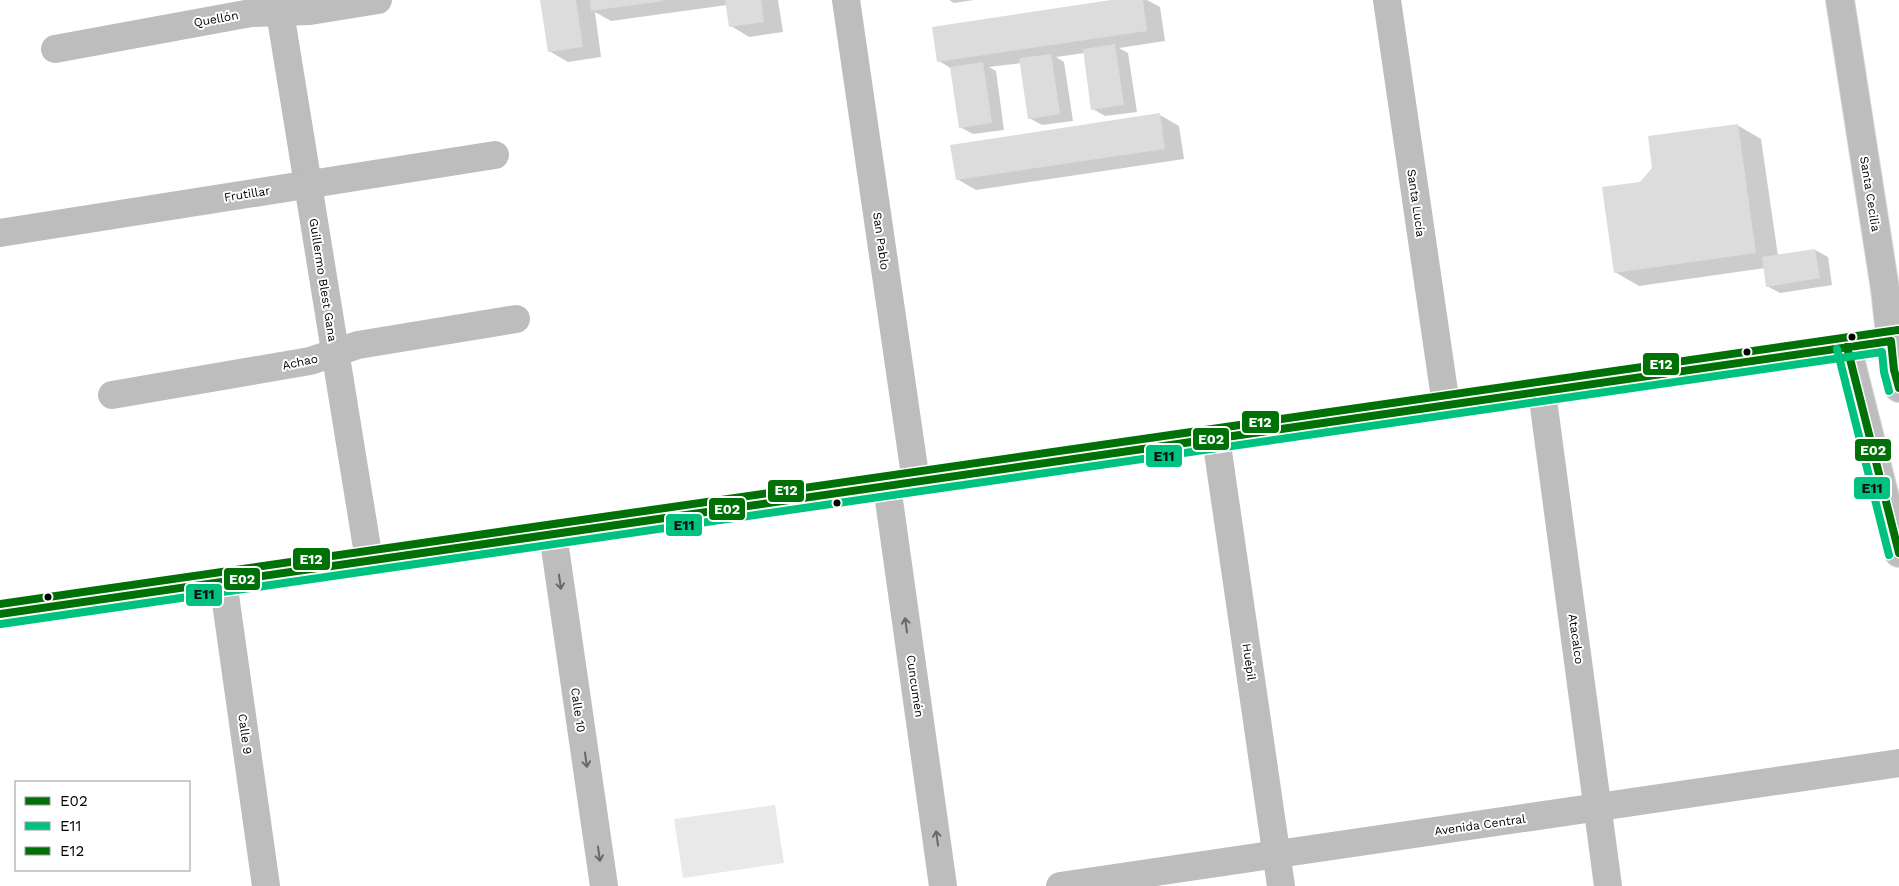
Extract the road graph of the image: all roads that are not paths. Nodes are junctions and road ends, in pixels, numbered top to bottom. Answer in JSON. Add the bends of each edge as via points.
{"nodes":[{"id":1,"x":378,"y":0,"type":"edge"},
{"id":2,"x":846,"y":0,"type":"edge"},
{"id":3,"x":1387,"y":0,"type":"edge"},
{"id":4,"x":1840,"y":0,"type":"edge"},
{"id":5,"x":279,"y":6,"type":"edge"},
{"id":6,"x":55,"y":49,"type":"dead end"},
{"id":7,"x":495,"y":155,"type":"dead end"},
{"id":8,"x":308,"y":185,"type":"junction"},
{"id":9,"x":0,"y":233,"type":"edge"},
{"id":10,"x":516,"y":319,"type":"dead end"},
{"id":11,"x":1895,"y":340,"type":"edge"},
{"id":12,"x":1847,"y":347,"type":"junction"},
{"id":13,"x":335,"y":353,"type":"junction"},
{"id":14,"x":1899,"y":388,"type":"edge"},
{"id":15,"x":1542,"y":392,"type":"junction"},
{"id":16,"x":112,"y":395,"type":"dead end"},
{"id":17,"x":1446,"y":405,"type":"junction"},
{"id":18,"x":1216,"y":438,"type":"junction"},
{"id":19,"x":916,"y":482,"type":"junction"},
{"id":20,"x":886,"y":486,"type":"junction"},
{"id":21,"x":554,"y":534,"type":"junction"},
{"id":22,"x":1899,"y":553,"type":"edge"},
{"id":23,"x":369,"y":560,"type":"junction"},
{"id":24,"x":223,"y":581,"type":"junction"},
{"id":25,"x":0,"y":614,"type":"edge"},
{"id":26,"x":1899,"y":763,"type":"edge"},
{"id":27,"x":1599,"y":807,"type":"junction"},
{"id":28,"x":1277,"y":854,"type":"junction"},
{"id":29,"x":266,"y":886,"type":"edge"},
{"id":30,"x":604,"y":886,"type":"edge"},
{"id":31,"x":943,"y":886,"type":"edge"},
{"id":32,"x":1060,"y":886,"type":"edge"},
{"id":33,"x":1281,"y":886,"type":"edge"},
{"id":34,"x":1608,"y":886,"type":"edge"}],
"edges":[{"from":1,"to":5,"type":"street","name":"Quellón","via":[[310,11]]},
{"from":2,"to":19,"type":"street","name":"San Pablo"},
{"from":3,"to":17,"type":"street","name":"Santa Lucía"},
{"from":4,"to":11,"type":"street","name":"Santa Cecilia"},
{"from":5,"to":6,"type":"street","name":"Quellón"},
{"from":5,"to":8,"type":"street","name":"Guillermo Blest Gana"},
{"from":7,"to":8,"type":"street","name":"Frutillar"},
{"from":8,"to":9,"type":"street","name":"Frutillar"},
{"from":8,"to":13,"type":"street","name":"Guillermo Blest Gana"},
{"from":10,"to":13,"type":"street","name":"Achao","via":[[358,344]]},
{"from":11,"to":12,"type":"street"},
{"from":11,"to":14,"type":"street","name":"Santa Cecilia","via":[[1894,370]]},
{"from":12,"to":15,"type":"street"},
{"from":12,"to":22,"type":"street"},
{"from":13,"to":16,"type":"street","name":"Achao","via":[[310,361]]},
{"from":13,"to":23,"type":"street","name":"Guillermo Blest Gana"},
{"from":15,"to":17,"type":"street"},
{"from":15,"to":27,"type":"street","name":"Atacalco"},
{"from":17,"to":18,"type":"street"},
{"from":18,"to":19,"type":"street"},
{"from":18,"to":28,"type":"street","name":"Huépil"},
{"from":19,"to":20,"type":"street"},
{"from":20,"to":21,"type":"street"},
{"from":31,"to":20,"type":"street","name":"Cuncumén","one_way":true},
{"from":21,"to":23,"type":"street"},
{"from":21,"to":30,"type":"street","name":"Calle 10","one_way":true},
{"from":23,"to":24,"type":"street"},
{"from":24,"to":25,"type":"street"},
{"from":24,"to":29,"type":"street","name":"Calle 9"},
{"from":26,"to":27,"type":"street","name":"Avenida Central"},
{"from":27,"to":28,"type":"street","name":"Avenida Central"},
{"from":27,"to":34,"type":"street","name":"Atacalco"},
{"from":28,"to":32,"type":"street","name":"Avenida Central"},
{"from":28,"to":33,"type":"street","name":"Huépil"}]}
